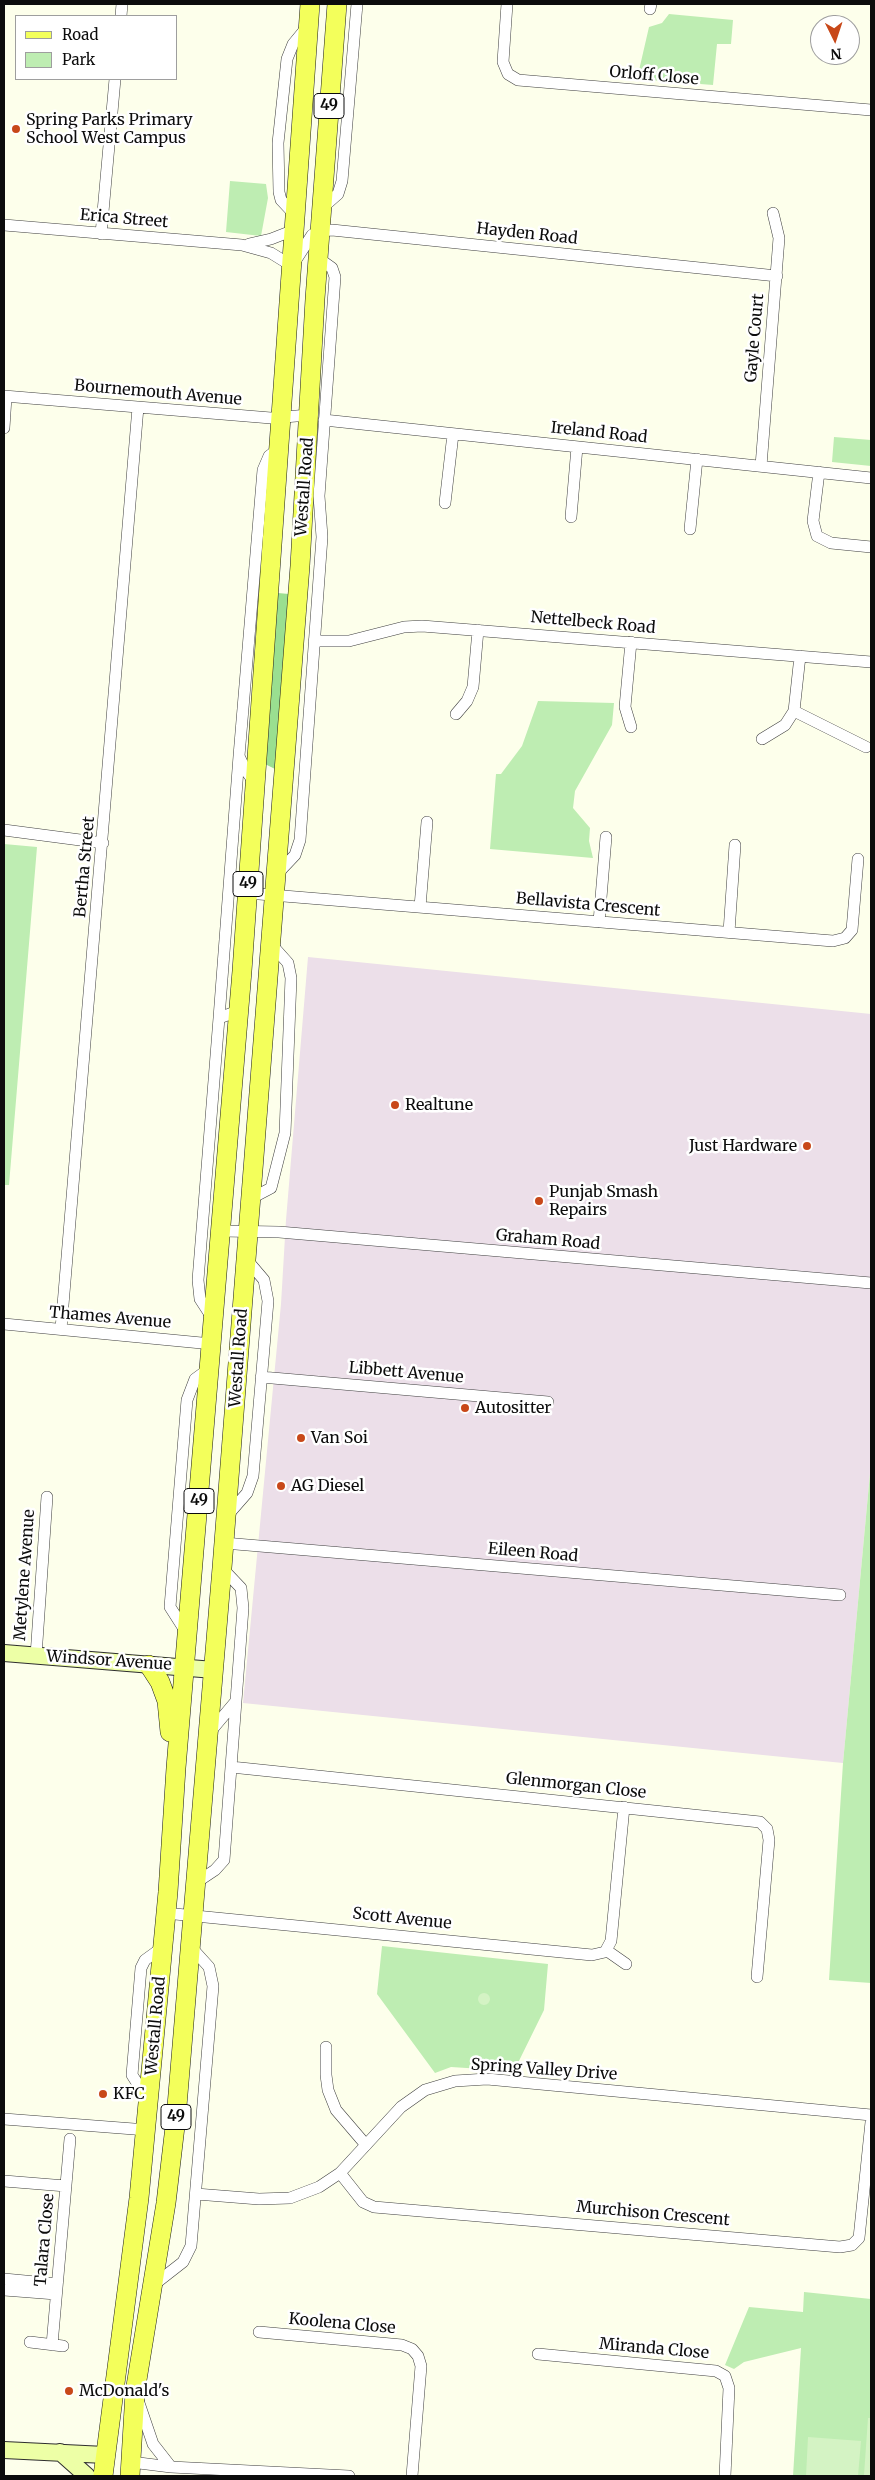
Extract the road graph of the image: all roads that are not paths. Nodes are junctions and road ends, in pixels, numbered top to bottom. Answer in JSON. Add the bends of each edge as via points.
{"nodes":[{"id":1,"x":310,"y":4,"type":"edge"},
{"id":2,"x":337,"y":4,"type":"edge"},
{"id":3,"x":357,"y":4,"type":"edge"},
{"id":4,"x":507,"y":4,"type":"edge"},
{"id":5,"x":115,"y":80,"type":"edge"},
{"id":6,"x":871,"y":110,"type":"edge"},
{"id":7,"x":322,"y":208,"type":"junction"},
{"id":8,"x":773,"y":214,"type":"dead end"},
{"id":9,"x":294,"y":223,"type":"junction"},
{"id":10,"x":4,"y":225,"type":"edge"},
{"id":11,"x":320,"y":231,"type":"junction"},
{"id":12,"x":101,"y":234,"type":"junction"},
{"id":13,"x":242,"y":245,"type":"junction"},
{"id":14,"x":292,"y":266,"type":"junction"},
{"id":15,"x":776,"y":276,"type":"junction"},
{"id":16,"x":5,"y":396,"type":"edge"},
{"id":17,"x":138,"y":407,"type":"junction"},
{"id":18,"x":317,"y":418,"type":"junction"},
{"id":19,"x":282,"y":419,"type":"junction"},
{"id":20,"x":4,"y":428,"type":"edge"},
{"id":21,"x":453,"y":434,"type":"junction"},
{"id":22,"x":281,"y":447,"type":"junction"},
{"id":23,"x":577,"y":447,"type":"junction"},
{"id":24,"x":696,"y":459,"type":"junction"},
{"id":25,"x":761,"y":466,"type":"junction"},
{"id":26,"x":818,"y":472,"type":"junction"},
{"id":27,"x":871,"y":478,"type":"edge"},
{"id":28,"x":445,"y":503,"type":"dead end"},
{"id":29,"x":571,"y":517,"type":"dead end"},
{"id":30,"x":690,"y":529,"type":"dead end"},
{"id":31,"x":871,"y":547,"type":"edge"},
{"id":32,"x":478,"y":630,"type":"junction"},
{"id":33,"x":314,"y":641,"type":"junction"},
{"id":34,"x":631,"y":642,"type":"junction"},
{"id":35,"x":800,"y":656,"type":"junction"},
{"id":36,"x":871,"y":662,"type":"edge"},
{"id":37,"x":311,"y":687,"type":"junction"},
{"id":38,"x":794,"y":711,"type":"junction"},
{"id":39,"x":456,"y":714,"type":"dead end"},
{"id":40,"x":289,"y":715,"type":"junction"},
{"id":41,"x":630,"y":727,"type":"dead end"},
{"id":42,"x":762,"y":739,"type":"dead end"},
{"id":43,"x":866,"y":747,"type":"dead end"},
{"id":44,"x":240,"y":756,"type":"junction"},
{"id":45,"x":256,"y":785,"type":"junction"},
{"id":46,"x":427,"y":822,"type":"dead end"},
{"id":47,"x":4,"y":830,"type":"edge"},
{"id":48,"x":606,"y":837,"type":"dead end"},
{"id":49,"x":103,"y":843,"type":"junction"},
{"id":50,"x":735,"y":845,"type":"dead end"},
{"id":51,"x":858,"y":859,"type":"dead end"},
{"id":52,"x":277,"y":874,"type":"junction"},
{"id":53,"x":247,"y":893,"type":"junction"},
{"id":54,"x":275,"y":896,"type":"junction"},
{"id":55,"x":420,"y":907,"type":"junction"},
{"id":56,"x":599,"y":922,"type":"junction"},
{"id":57,"x":729,"y":932,"type":"junction"},
{"id":58,"x":272,"y":944,"type":"junction"},
{"id":59,"x":242,"y":972,"type":"junction"},
{"id":60,"x":269,"y":974,"type":"junction"},
{"id":61,"x":238,"y":1012,"type":"junction"},
{"id":62,"x":219,"y":1018,"type":"junction"},
{"id":63,"x":252,"y":1198,"type":"junction"},
{"id":64,"x":222,"y":1231,"type":"junction"},
{"id":65,"x":249,"y":1232,"type":"junction"},
{"id":66,"x":252,"y":1266,"type":"junction"},
{"id":67,"x":871,"y":1283,"type":"edge"},
{"id":68,"x":214,"y":1321,"type":"junction"},
{"id":69,"x":4,"y":1324,"type":"edge"},
{"id":70,"x":62,"y":1329,"type":"junction"},
{"id":71,"x":212,"y":1344,"type":"junction"},
{"id":72,"x":261,"y":1377,"type":"junction"},
{"id":73,"x":548,"y":1402,"type":"dead end"},
{"id":74,"x":46,"y":1497,"type":"dead end"},
{"id":75,"x":226,"y":1517,"type":"junction"},
{"id":76,"x":224,"y":1543,"type":"junction"},
{"id":77,"x":222,"y":1568,"type":"junction"},
{"id":78,"x":840,"y":1595,"type":"dead end"},
{"id":79,"x":4,"y":1653,"type":"edge"},
{"id":80,"x":36,"y":1656,"type":"junction"},
{"id":81,"x":150,"y":1665,"type":"junction"},
{"id":82,"x":185,"y":1667,"type":"junction"},
{"id":83,"x":214,"y":1670,"type":"junction"},
{"id":84,"x":236,"y":1701,"type":"junction"},
{"id":85,"x":208,"y":1735,"type":"junction"},
{"id":86,"x":231,"y":1767,"type":"junction"},
{"id":87,"x":176,"y":1768,"type":"junction"},
{"id":88,"x":624,"y":1807,"type":"junction"},
{"id":89,"x":194,"y":1884,"type":"junction"},
{"id":90,"x":166,"y":1913,"type":"junction"},
{"id":91,"x":193,"y":1914,"type":"junction"},
{"id":92,"x":190,"y":1946,"type":"junction"},
{"id":93,"x":163,"y":1947,"type":"junction"},
{"id":94,"x":606,"y":1950,"type":"junction"},
{"id":95,"x":626,"y":1964,"type":"dead end"},
{"id":96,"x":757,"y":1977,"type":"dead end"},
{"id":97,"x":326,"y":2047,"type":"dead end"},
{"id":98,"x":149,"y":2102,"type":"junction"},
{"id":99,"x":871,"y":2115,"type":"edge"},
{"id":100,"x":4,"y":2119,"type":"edge"},
{"id":101,"x":871,"y":2122,"type":"edge"},
{"id":102,"x":147,"y":2130,"type":"junction"},
{"id":103,"x":70,"y":2139,"type":"dead end"},
{"id":104,"x":366,"y":2145,"type":"junction"},
{"id":105,"x":340,"y":2173,"type":"junction"},
{"id":106,"x":4,"y":2181,"type":"edge"},
{"id":107,"x":66,"y":2186,"type":"junction"},
{"id":108,"x":196,"y":2194,"type":"junction"},
{"id":109,"x":4,"y":2279,"type":"edge"},
{"id":110,"x":151,"y":2287,"type":"junction"},
{"id":111,"x":57,"y":2289,"type":"junction"},
{"id":112,"x":4,"y":2290,"type":"edge"},
{"id":113,"x":259,"y":2332,"type":"dead end"},
{"id":114,"x":30,"y":2342,"type":"dead end"},
{"id":115,"x":538,"y":2354,"type":"dead end"},
{"id":116,"x":135,"y":2392,"type":"junction"},
{"id":117,"x":4,"y":2450,"type":"edge"},
{"id":118,"x":60,"y":2452,"type":"junction"},
{"id":119,"x":106,"y":2455,"type":"junction"},
{"id":120,"x":171,"y":2466,"type":"junction"},
{"id":121,"x":131,"y":2469,"type":"edge"},
{"id":122,"x":87,"y":2476,"type":"edge"},
{"id":123,"x":104,"y":2476,"type":"edge"},
{"id":124,"x":334,"y":2476,"type":"edge"},
{"id":125,"x":349,"y":2476,"type":"edge"},
{"id":126,"x":412,"y":2476,"type":"edge"},
{"id":127,"x":725,"y":2476,"type":"edge"}],
"edges":[{"from":1,"to":9,"type":"main road","name":"Westall Road","number":"49"},
{"from":2,"to":7,"type":"main road","name":"Westall Road","number":"49"},
{"from":3,"to":7,"type":"street","via":[[342,181],[338,194]]},
{"from":4,"to":6,"type":"street","name":"Orloff Close","via":[[503,62],[508,74],[518,80]]},
{"from":5,"to":12,"type":"street"},
{"from":7,"to":11,"type":"main road","name":"Westall Road","number":"49"},
{"from":8,"to":15,"type":"street","name":"Gayle Court","via":[[779,238]]},
{"from":9,"to":13,"type":"street","name":"Erica Street","via":[[271,239]]},
{"from":9,"to":14,"type":"main road","name":"Westall Road","number":"49"},
{"from":10,"to":12,"type":"street","name":"Erica Street"},
{"from":11,"to":14,"type":"street","via":[[308,239]]},
{"from":11,"to":15,"type":"street","name":"Hayden Road"},
{"from":11,"to":18,"type":"main road","name":"Westall Road","number":"49"},
{"from":12,"to":13,"type":"street","name":"Erica Street"},
{"from":13,"to":14,"type":"street","name":"Erica Street","via":[[271,253]]},
{"from":14,"to":19,"type":"main road","name":"Westall Road","number":"49"},
{"from":15,"to":25,"type":"street","name":"Gayle Court"},
{"from":16,"to":17,"type":"street","name":"Bournemouth Avenue"},
{"from":16,"to":20,"type":"street"},
{"from":17,"to":19,"type":"street","name":"Bournemouth Avenue"},
{"from":17,"to":49,"type":"street","name":"Bertha Street"},
{"from":18,"to":19,"type":"street","name":"Bournemouth Avenue"},
{"from":18,"to":21,"type":"street","name":"Ireland Road"},
{"from":18,"to":33,"type":"street","name":"Westall Road","via":[[322,537]]},
{"from":18,"to":40,"type":"main road","name":"Westall Road","number":"49"},
{"from":19,"to":22,"type":"main road","name":"Westall Road","number":"49"},
{"from":21,"to":23,"type":"street","name":"Ireland Road"},
{"from":21,"to":28,"type":"street"},
{"from":22,"to":44,"type":"street","name":"Westall Road","via":[[269,456],[264,466]]},
{"from":22,"to":45,"type":"main road","name":"Westall Road","number":"49"},
{"from":23,"to":24,"type":"street","name":"Ireland Road"},
{"from":23,"to":29,"type":"street"},
{"from":24,"to":25,"type":"street","name":"Ireland Road"},
{"from":24,"to":30,"type":"street"},
{"from":25,"to":26,"type":"street","name":"Ireland Road"},
{"from":26,"to":27,"type":"street","name":"Ireland Road"},
{"from":26,"to":31,"type":"street","via":[[813,522],[817,536],[831,543]]},
{"from":32,"to":33,"type":"street","name":"Nettelbeck Road","via":[[413,626],[358,640]]},
{"from":32,"to":34,"type":"street","name":"Nettelbeck Road"},
{"from":32,"to":39,"type":"street","via":[[473,687]]},
{"from":33,"to":37,"type":"street","name":"Westall Road"},
{"from":34,"to":35,"type":"street","name":"Nettelbeck Road"},
{"from":34,"to":41,"type":"street","via":[[625,707]]},
{"from":35,"to":36,"type":"street","name":"Nettelbeck Road"},
{"from":35,"to":38,"type":"street"},
{"from":37,"to":40,"type":"street"},
{"from":37,"to":52,"type":"street","name":"Westall Road","via":[[298,847],[295,855]]},
{"from":38,"to":42,"type":"street","via":[[785,725]]},
{"from":38,"to":43,"type":"street"},
{"from":40,"to":52,"type":"main road","name":"Westall Road","number":"49"},
{"from":44,"to":45,"type":"street"},
{"from":44,"to":62,"type":"street","name":"Westall Road"},
{"from":45,"to":53,"type":"main road","name":"Westall Road","number":"49"},
{"from":46,"to":55,"type":"street"},
{"from":47,"to":49,"type":"street"},
{"from":48,"to":56,"type":"street"},
{"from":49,"to":70,"type":"street","name":"Bertha Street"},
{"from":50,"to":57,"type":"street"},
{"from":51,"to":57,"type":"street","name":"Bellavista Crescent","via":[[853,926],[845,938],[833,941]]},
{"from":52,"to":54,"type":"main road","name":"Westall Road","number":"49"},
{"from":53,"to":54,"type":"street","name":"Bellavista Crescent"},
{"from":53,"to":59,"type":"main road","name":"Westall Road","number":"49"},
{"from":54,"to":55,"type":"street","name":"Bellavista Crescent"},
{"from":54,"to":58,"type":"main road","name":"Westall Road","number":"49"},
{"from":55,"to":56,"type":"street","name":"Bellavista Crescent"},
{"from":56,"to":57,"type":"street","name":"Bellavista Crescent"},
{"from":58,"to":60,"type":"main road","name":"Westall Road","number":"49"},
{"from":58,"to":63,"type":"street","via":[[288,963],[291,978],[285,1133],[271,1188]]},
{"from":59,"to":60,"type":"main road"},
{"from":59,"to":61,"type":"main road","name":"Westall Road","number":"49"},
{"from":60,"to":63,"type":"main road","name":"Westall Road","number":"49"},
{"from":61,"to":62,"type":"street"},
{"from":61,"to":64,"type":"main road","name":"Westall Road","number":"49"},
{"from":62,"to":68,"type":"street","name":"Westall Road","via":[[198,1280],[200,1299]]},
{"from":63,"to":65,"type":"main road","name":"Westall Road","number":"49"},
{"from":64,"to":65,"type":"street","name":"Graham Road"},
{"from":64,"to":68,"type":"main road","name":"Westall Road","number":"49"},
{"from":65,"to":66,"type":"main road","name":"Westall Road","number":"49"},
{"from":65,"to":67,"type":"street","name":"Graham Road"},
{"from":66,"to":72,"type":"street","name":"Westall Road","via":[[264,1280],[268,1301]]},
{"from":66,"to":75,"type":"main road","name":"Westall Road","number":"49"},
{"from":68,"to":71,"type":"main road","name":"Westall Road","number":"49"},
{"from":69,"to":70,"type":"street","name":"Thames Avenue"},
{"from":70,"to":71,"type":"street","name":"Thames Avenue"},
{"from":71,"to":82,"type":"main road","name":"Westall Road","number":"49","via":[[203,1374]]},
{"from":72,"to":73,"type":"street","name":"Libbett Avenue"},
{"from":72,"to":75,"type":"street","name":"Westall Road","via":[[253,1476],[247,1493]]},
{"from":74,"to":80,"type":"street","name":"Metylene Avenue"},
{"from":75,"to":76,"type":"main road","name":"Westall Road","number":"49"},
{"from":76,"to":77,"type":"main road","name":"Westall Road","number":"49"},
{"from":76,"to":78,"type":"street","name":"Eileen Road"},
{"from":77,"to":83,"type":"main road","name":"Westall Road","number":"49"},
{"from":77,"to":84,"type":"street","via":[[241,1588],[243,1608]]},
{"from":79,"to":80,"type":"street","name":"Windsor Avenue"},
{"from":80,"to":81,"type":"street","name":"Windsor Avenue"},
{"from":81,"to":82,"type":"street","name":"Windsor Avenue"},
{"from":81,"to":87,"type":"main road","via":[[168,1701]]},
{"from":82,"to":83,"type":"street","name":"Windsor Avenue"},
{"from":82,"to":87,"type":"main road","name":"Westall Road","number":"49"},
{"from":83,"to":85,"type":"main road","name":"Westall Road","number":"49"},
{"from":84,"to":85,"type":"street"},
{"from":84,"to":86,"type":"street"},
{"from":85,"to":89,"type":"main road","name":"Westall Road","number":"49"},
{"from":86,"to":88,"type":"street","name":"Glenmorgan Close"},
{"from":86,"to":89,"type":"street","via":[[224,1860]]},
{"from":87,"to":90,"type":"main road","name":"Westall Road","number":"49"},
{"from":88,"to":94,"type":"street","via":[[611,1941]]},
{"from":88,"to":96,"type":"street","name":"Glenmorgan Close","via":[[747,1819],[760,1822],[767,1829],[769,1840]]},
{"from":89,"to":91,"type":"main road","name":"Westall Road","number":"49"},
{"from":90,"to":91,"type":"street","name":"Scott Avenue"},
{"from":90,"to":93,"type":"main road","name":"Westall Road","number":"49"},
{"from":91,"to":92,"type":"main road","name":"Westall Road","number":"49"},
{"from":91,"to":94,"type":"street","name":"Scott Avenue","via":[[592,1955]]},
{"from":92,"to":108,"type":"street","via":[[209,1967],[213,1986]]},
{"from":92,"to":110,"type":"main road","name":"Westall Road","number":"49","via":[[175,2128]]},
{"from":93,"to":98,"type":"main road","name":"Westall Road","number":"49"},
{"from":93,"to":98,"type":"street","name":"Westall Road","via":[[145,1960],[141,1968],[132,2075]]},
{"from":94,"to":95,"type":"street"},
{"from":97,"to":104,"type":"street","via":[[328,2090],[336,2110]]},
{"from":98,"to":102,"type":"main road","name":"Westall Road","number":"49"},
{"from":99,"to":104,"type":"street","name":"Spring Valley Drive","via":[[487,2079],[463,2080],[425,2090],[400,2107]]},
{"from":100,"to":102,"type":"street"},
{"from":101,"to":105,"type":"street","name":"Murchison Crescent","via":[[859,2238],[840,2247],[374,2207],[363,2202]]},
{"from":102,"to":119,"type":"main road","name":"Westall Road","number":"49"},
{"from":103,"to":107,"type":"street","name":"Talara Close"},
{"from":104,"to":105,"type":"street","name":"Spring Valley Drive"},
{"from":105,"to":108,"type":"street","name":"Spring Valley Drive","via":[[318,2187],[290,2198]]},
{"from":106,"to":107,"type":"street"},
{"from":107,"to":111,"type":"street","name":"Talara Close"},
{"from":108,"to":110,"type":"street","via":[[189,2254]]},
{"from":109,"to":111,"type":"street"},
{"from":110,"to":116,"type":"main road","name":"Westall Road","number":"49"},
{"from":111,"to":112,"type":"street"},
{"from":111,"to":114,"type":"street","name":"Talara Close","via":[[57,2345]]},
{"from":113,"to":126,"type":"street","name":"Koolena Close","via":[[402,2345],[412,2349],[421,2366]]},
{"from":115,"to":127,"type":"street","name":"Miranda Close","via":[[716,2371],[725,2376],[729,2388]]},
{"from":116,"to":120,"type":"street","via":[[153,2444]]},
{"from":116,"to":121,"type":"main road","name":"Westall Road","number":"49"},
{"from":117,"to":118,"type":"street"},
{"from":118,"to":119,"type":"street"},
{"from":118,"to":122,"type":"street"},
{"from":119,"to":121,"type":"main road"},
{"from":119,"to":123,"type":"main road","name":"Westall Road","number":"49"},
{"from":120,"to":121,"type":"street"},
{"from":120,"to":124,"type":"street"},
{"from":124,"to":125,"type":"street"}]}
